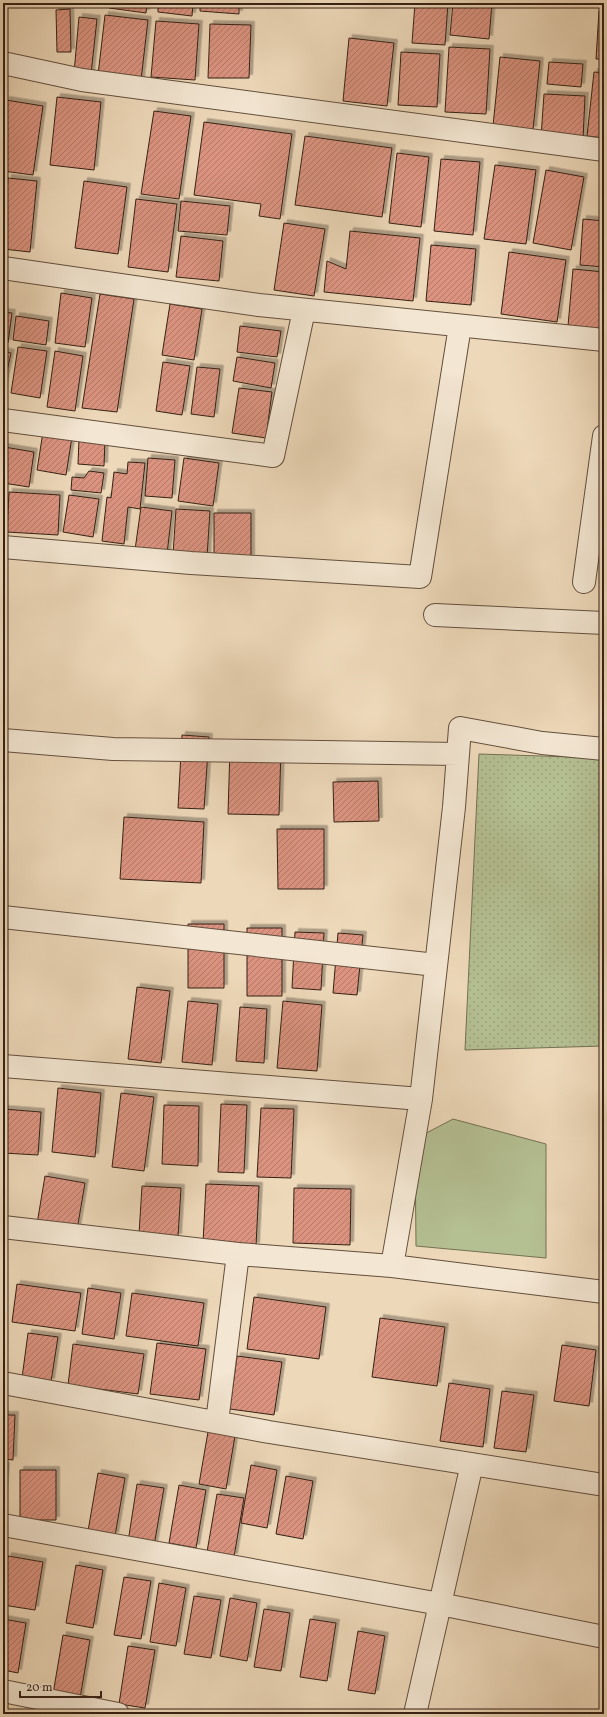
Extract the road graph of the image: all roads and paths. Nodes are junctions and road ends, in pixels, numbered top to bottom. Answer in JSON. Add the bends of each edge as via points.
{"nodes":[{"id":1,"x":3,"y":62,"type":"edge"},
{"id":2,"x":604,"y":150,"type":"edge"},
{"id":3,"x":3,"y":268,"type":"edge"},
{"id":4,"x":304,"y":310,"type":"junction"},
{"id":5,"x":460,"y":326,"type":"junction"},
{"id":6,"x":604,"y":340,"type":"edge"},
{"id":7,"x":3,"y":420,"type":"edge"},
{"id":8,"x":604,"y":436,"type":"edge"},
{"id":9,"x":3,"y":547,"type":"edge"},
{"id":10,"x":584,"y":582,"type":"dead end"},
{"id":11,"x":435,"y":615,"type":"dead end"},
{"id":12,"x":604,"y":623,"type":"edge"},
{"id":13,"x":3,"y":740,"type":"edge"},
{"id":14,"x":604,"y":749,"type":"edge"},
{"id":15,"x":458,"y":754,"type":"junction"},
{"id":16,"x":3,"y":918,"type":"edge"},
{"id":17,"x":436,"y":965,"type":"junction"},
{"id":18,"x":3,"y":1066,"type":"edge"},
{"id":19,"x":421,"y":1099,"type":"junction"},
{"id":20,"x":3,"y":1227,"type":"edge"},
{"id":21,"x":238,"y":1254,"type":"junction"},
{"id":22,"x":392,"y":1266,"type":"junction"},
{"id":23,"x":604,"y":1292,"type":"edge"},
{"id":24,"x":3,"y":1383,"type":"edge"},
{"id":25,"x":217,"y":1422,"type":"junction"},
{"id":26,"x":472,"y":1464,"type":"junction"},
{"id":27,"x":604,"y":1485,"type":"edge"},
{"id":28,"x":3,"y":1525,"type":"edge"},
{"id":29,"x":440,"y":1604,"type":"junction"},
{"id":30,"x":604,"y":1636,"type":"edge"},
{"id":31,"x":3,"y":1690,"type":"edge"},
{"id":32,"x":118,"y":1714,"type":"edge"},
{"id":33,"x":415,"y":1714,"type":"edge"}],
"edges":[{"from":1,"to":2,"type":"street","via":[[82,80]]},
{"from":3,"to":4,"type":"street","via":[[259,306]]},
{"from":4,"to":5,"type":"street"},
{"from":4,"to":7,"type":"street","via":[[273,456]]},
{"from":5,"to":6,"type":"street"},
{"from":5,"to":9,"type":"street","via":[[420,577],[191,563]]},
{"from":8,"to":10,"type":"street"},
{"from":11,"to":12,"type":"street"},
{"from":13,"to":15,"type":"street","via":[[113,749]]},
{"from":14,"to":15,"type":"street","via":[[542,743],[460,728]]},
{"from":15,"to":17,"type":"street"},
{"from":16,"to":17,"type":"street"},
{"from":17,"to":19,"type":"street"},
{"from":18,"to":19,"type":"street"},
{"from":19,"to":22,"type":"street"},
{"from":20,"to":21,"type":"street"},
{"from":21,"to":22,"type":"street"},
{"from":21,"to":25,"type":"street"},
{"from":22,"to":23,"type":"street"},
{"from":24,"to":25,"type":"street"},
{"from":25,"to":26,"type":"street"},
{"from":26,"to":27,"type":"street"},
{"from":26,"to":29,"type":"street"},
{"from":28,"to":29,"type":"street"},
{"from":29,"to":30,"type":"street"},
{"from":29,"to":33,"type":"street"},
{"from":31,"to":32,"type":"street"}]}
